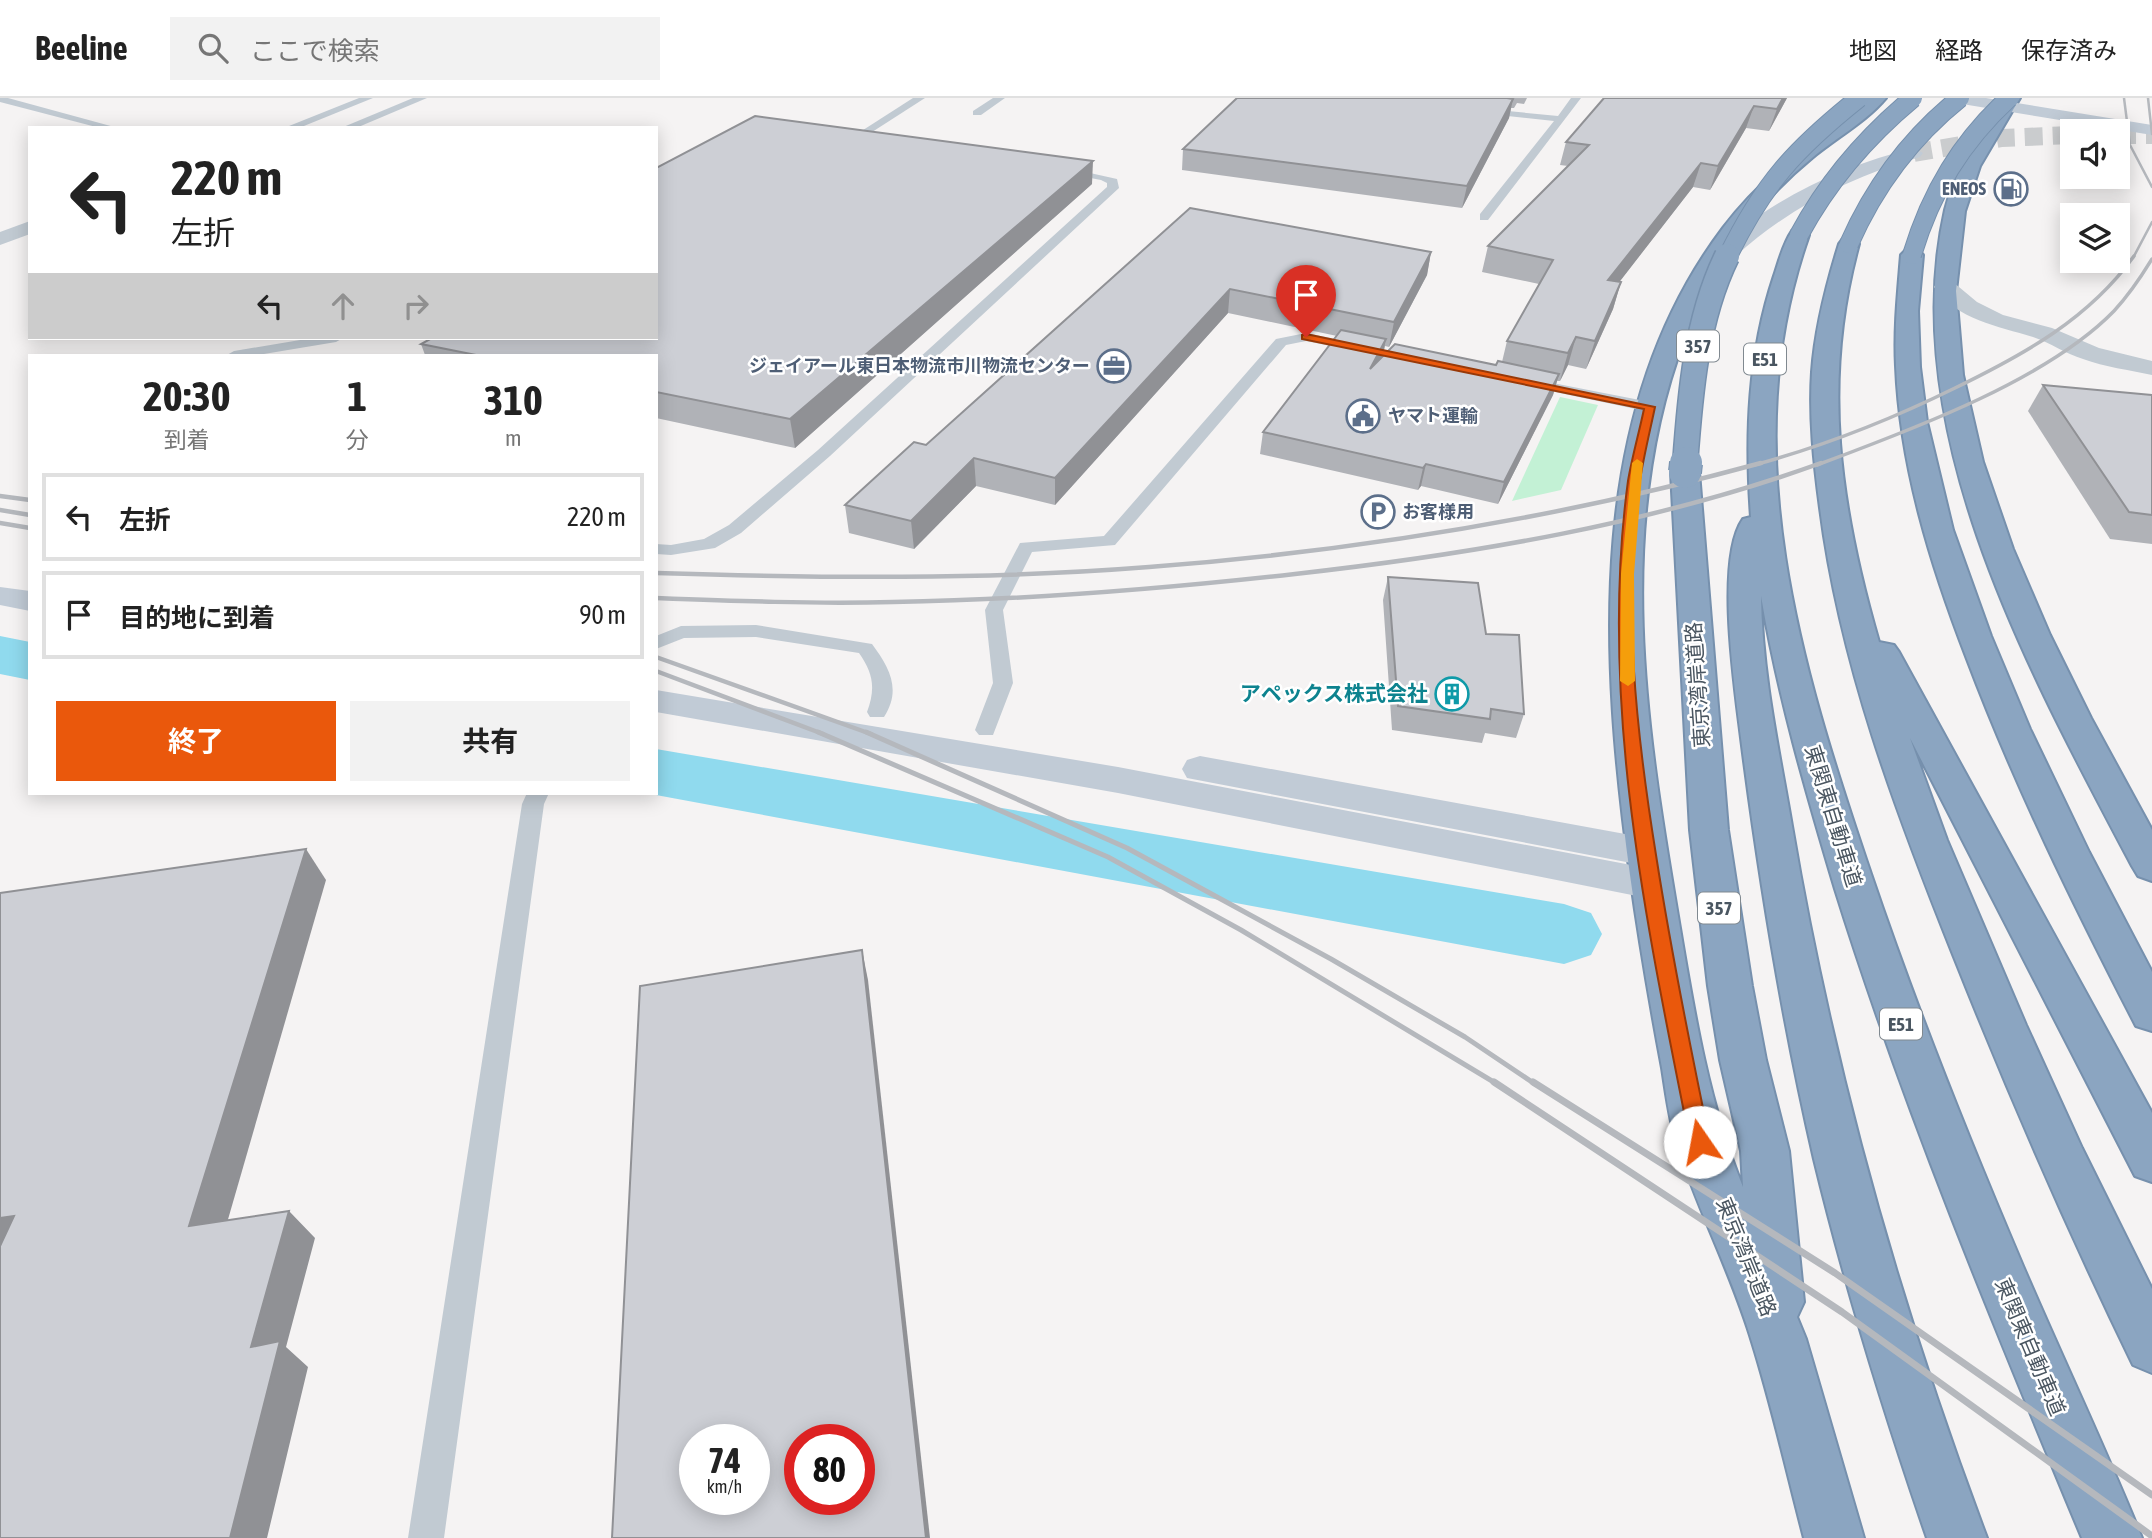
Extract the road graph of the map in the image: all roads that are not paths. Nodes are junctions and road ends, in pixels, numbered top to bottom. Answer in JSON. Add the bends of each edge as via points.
{"nodes":[{"id":1,"x":368,"y":98,"type":"edge"},
{"id":2,"x":422,"y":98,"type":"edge"},
{"id":3,"x":920,"y":98,"type":"edge"},
{"id":4,"x":1000,"y":98,"type":"edge"},
{"id":5,"x":1576,"y":98,"type":"edge"},
{"id":6,"x":1859,"y":98,"type":"edge"},
{"id":7,"x":1878,"y":98,"type":"edge"},
{"id":8,"x":1911,"y":98,"type":"edge"},
{"id":9,"x":1958,"y":98,"type":"edge"},
{"id":10,"x":0,"y":99,"type":"edge"},
{"id":11,"x":2007,"y":105,"type":"edge"},
{"id":12,"x":1465,"y":108,"type":"edge"},
{"id":13,"x":977,"y":113,"type":"dead end"},
{"id":14,"x":1560,"y":119,"type":"junction"},
{"id":15,"x":2060,"y":121,"type":"edge"},
{"id":16,"x":105,"y":126,"type":"edge"},
{"id":17,"x":294,"y":126,"type":"edge"},
{"id":18,"x":351,"y":126,"type":"edge"},
{"id":19,"x":2152,"y":130,"type":"edge"},
{"id":20,"x":2130,"y":136,"type":"edge"},
{"id":21,"x":863,"y":139,"type":"junction"},
{"id":22,"x":2152,"y":139,"type":"edge"},
{"id":23,"x":851,"y":141,"type":"joint"},
{"id":24,"x":1914,"y":153,"type":"tunnel mouth"},
{"id":25,"x":1052,"y":169,"type":"edge"},
{"id":26,"x":1484,"y":217,"type":"dead end"},
{"id":27,"x":28,"y":228,"type":"edge"},
{"id":28,"x":0,"y":239,"type":"edge"},
{"id":29,"x":1700,"y":277,"type":"junction"},
{"id":30,"x":1945,"y":287,"type":"junction"},
{"id":31,"x":255,"y":340,"type":"edge"},
{"id":32,"x":324,"y":340,"type":"edge"},
{"id":33,"x":1374,"y":351,"type":"edge"},
{"id":34,"x":227,"y":354,"type":"edge"},
{"id":35,"x":240,"y":354,"type":"edge"},
{"id":36,"x":2152,"y":368,"type":"edge"},
{"id":37,"x":1509,"y":379,"type":"edge"},
{"id":38,"x":1650,"y":407,"type":"junction"},
{"id":39,"x":1764,"y":488,"type":"junction"},
{"id":40,"x":658,"y":549,"type":"edge"},
{"id":41,"x":0,"y":571,"type":"edge"},
{"id":42,"x":28,"y":576,"type":"edge"},
{"id":43,"x":0,"y":596,"type":"edge"},
{"id":44,"x":1853,"y":598,"type":"junction"},
{"id":45,"x":28,"y":601,"type":"edge"},
{"id":46,"x":658,"y":642,"type":"edge"},
{"id":47,"x":658,"y":675,"type":"edge"},
{"id":48,"x":658,"y":701,"type":"edge"},
{"id":49,"x":870,"y":724,"type":"junction"},
{"id":50,"x":982,"y":742,"type":"junction"},
{"id":51,"x":537,"y":795,"type":"edge"},
{"id":52,"x":2152,"y":866,"type":"edge"},
{"id":53,"x":1649,"y":868,"type":"junction"},
{"id":54,"x":2152,"y":1013,"type":"edge"},
{"id":55,"x":2152,"y":1160,"type":"edge"},
{"id":56,"x":1780,"y":1339,"type":"junction"},
{"id":57,"x":2152,"y":1346,"type":"edge"},
{"id":58,"x":426,"y":1538,"type":"edge"},
{"id":59,"x":1834,"y":1538,"type":"edge"},
{"id":60,"x":1957,"y":1538,"type":"edge"},
{"id":61,"x":2112,"y":1538,"type":"edge"}],
"edges":[{"from":1,"to":17,"type":"lane"},
{"from":2,"to":18,"type":"lane"},
{"from":3,"to":21,"type":"lane"},
{"from":4,"to":13,"type":"lane"},
{"from":5,"to":14,"type":"lane"},
{"from":6,"to":56,"type":"highway","name":"東京湾岸道路","number":"357","bridge":true,"via":[[1785,163],[1741,226],[1700,338],[1687,416],[1685,472],[1709,830],[1730,986],[1765,1151]]},
{"from":7,"to":29,"type":"highway","name":"東京湾岸道路","number":"357","via":[[1780,178],[1731,231]]},
{"from":8,"to":11,"type":"street"},
{"from":8,"to":39,"type":"highway","name":"東関東自動車道","number":"E51","bridge":true,"via":[[1849,157],[1798,235],[1766,351],[1761,426]]},
{"from":9,"to":11,"type":"street"},
{"from":9,"to":44,"type":"highway","bridge":true,"via":[[1893,164],[1871,197],[1849,244],[1830,321],[1825,360],[1826,436],[1832,498]]},
{"from":10,"to":16,"type":"lane"},
{"from":11,"to":15,"type":"street"},
{"from":11,"to":19,"type":"street"},
{"from":11,"to":30,"type":"highway","via":[[1960,194],[1950,232]]},
{"from":11,"to":54,"type":"highway","bridge":true,"via":[[1983,122],[1953,159],[1920,227],[1907,289],[1909,398],[1934,515],[1987,668],[2055,822]]},
{"from":12,"to":14,"type":"lane"},
{"from":14,"to":26,"type":"lane"},
{"from":20,"to":22,"type":"street"},
{"from":21,"to":23,"type":"lane"},
{"from":21,"to":23,"type":"lane","via":[[838,136]]},
{"from":24,"to":29,"type":"street","via":[[1841,178],[1785,207]]},
{"from":25,"to":40,"type":"lane","via":[[1104,177],[1113,181],[1113,188],[735,529],[709,544]]},
{"from":27,"to":28,"type":"street"},
{"from":29,"to":38,"type":"highway","name":"東京湾岸道路","number":"357"},
{"from":30,"to":36,"type":"street","via":[[1995,320],[2044,333],[2091,354]]},
{"from":30,"to":52,"type":"highway","via":[[1946,339],[1955,402],[1989,523],[2054,676]]},
{"from":31,"to":34,"type":"lane"},
{"from":32,"to":35,"type":"lane"},
{"from":33,"to":50,"type":"lane","via":[[1306,337],[1281,342],[1109,541],[1027,547],[994,610],[1003,683]]},
{"from":37,"to":38,"type":"lane"},
{"from":38,"to":53,"type":"highway","name":"東京湾岸道路","number":"357","via":[[1634,480],[1625,627],[1635,773]]},
{"from":39,"to":60,"type":"highway","via":[[1750,538],[1745,597],[1751,676],[1798,984],[1863,1249],[1903,1386]]},
{"from":39,"to":61,"type":"highway","name":"東関東自動車道","number":"E51","via":[[1786,640],[1821,780],[1858,900],[1954,1163]]},
{"from":41,"to":42,"type":"street"},
{"from":43,"to":45,"type":"street"},
{"from":44,"to":55,"type":"highway"},
{"from":44,"to":57,"type":"highway","via":[[1897,755],[1956,913],[2061,1155]]},
{"from":46,"to":49,"type":"lane","via":[[681,632],[756,631],[865,648],[882,671],[884,695]]},
{"from":47,"to":49,"type":"street"},
{"from":48,"to":49,"type":"street"},
{"from":49,"to":50,"type":"street"},
{"from":50,"to":53,"type":"street"},
{"from":51,"to":58,"type":"lane"},
{"from":53,"to":56,"type":"highway","name":"東京湾岸道路","number":"357","via":[[1700,1142]]},
{"from":56,"to":59,"type":"highway","name":"東京湾岸道路","number":"357"}]}
